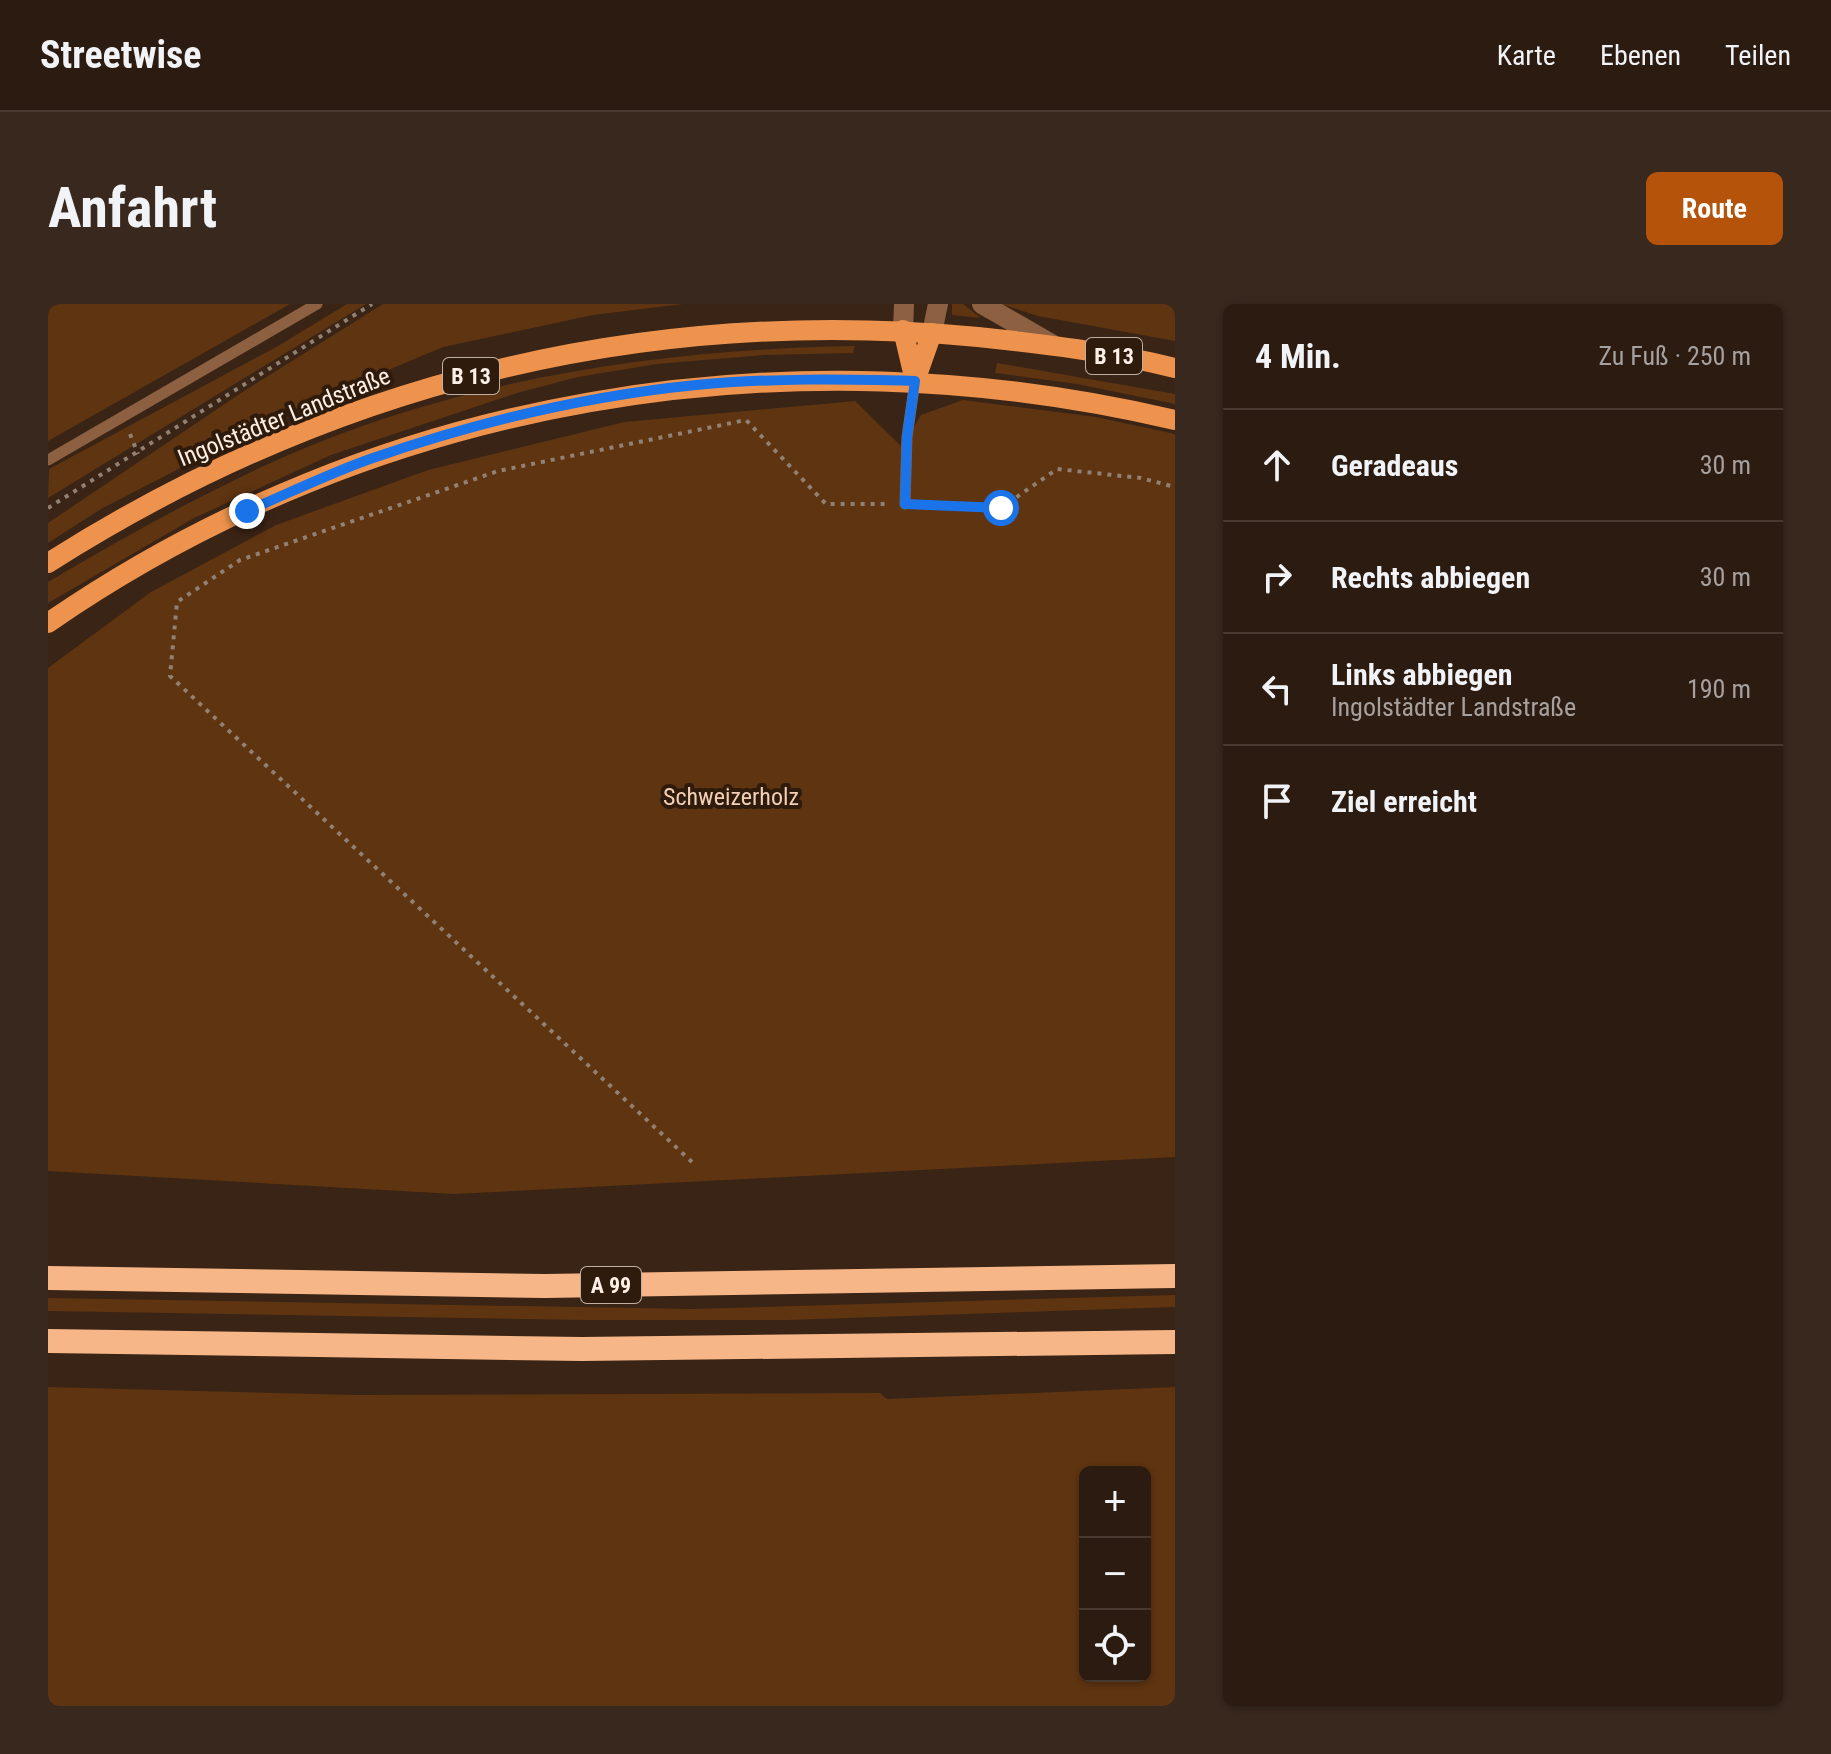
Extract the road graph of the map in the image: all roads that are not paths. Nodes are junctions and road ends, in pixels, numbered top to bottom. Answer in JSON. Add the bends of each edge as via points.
{"nodes":[{"id":1,"x":317,"y":304,"type":"edge"},
{"id":2,"x":904,"y":304,"type":"edge"},
{"id":3,"x":938,"y":304,"type":"edge"},
{"id":4,"x":982,"y":304,"type":"edge"},
{"id":5,"x":903,"y":330,"type":"junction"},
{"id":6,"x":932,"y":333,"type":"junction"},
{"id":7,"x":1053,"y":345,"type":"junction"},
{"id":8,"x":1175,"y":368,"type":"edge"},
{"id":9,"x":915,"y":381,"type":"junction"},
{"id":10,"x":1175,"y":420,"type":"edge"},
{"id":11,"x":48,"y":460,"type":"edge"},
{"id":12,"x":905,"y":504,"type":"road end"},
{"id":13,"x":48,"y":563,"type":"edge"},
{"id":14,"x":48,"y":623,"type":"edge"},
{"id":15,"x":1175,"y":1276,"type":"edge"},
{"id":16,"x":48,"y":1278,"type":"edge"},
{"id":17,"x":48,"y":1341,"type":"edge"},
{"id":18,"x":1175,"y":1342,"type":"edge"}],
"edges":[{"from":1,"to":11,"type":"lane"},
{"from":2,"to":5,"type":"street"},
{"from":3,"to":6,"type":"street"},
{"from":4,"to":7,"type":"street"},
{"from":5,"to":6,"type":"main road","name":"Ingolstädter Landstraße","number":"B 13"},
{"from":5,"to":9,"type":"main road"},
{"from":5,"to":13,"type":"main road","name":"Ingolstädter Landstraße","number":"B 13","via":[[725,333],[523,361],[375,403],[238,458],[120,517]]},
{"from":6,"to":7,"type":"main road","name":"Ingolstädter Landstraße","number":"B 13"},
{"from":6,"to":9,"type":"main road"},
{"from":7,"to":8,"type":"main road","name":"Ingolstädter Landstraße","number":"B 13"},
{"from":9,"to":10,"type":"main road","number":"B 13","via":[[1042,394]]},
{"from":9,"to":12,"type":"lane"},
{"from":9,"to":14,"type":"main road","number":"B 13","via":[[812,378],[695,385],[484,425],[369,460],[247,511],[175,546]]},
{"from":15,"to":16,"type":"highway","number":"A 99","via":[[545,1286]]},
{"from":17,"to":18,"type":"highway","via":[[567,1349]]}]}
